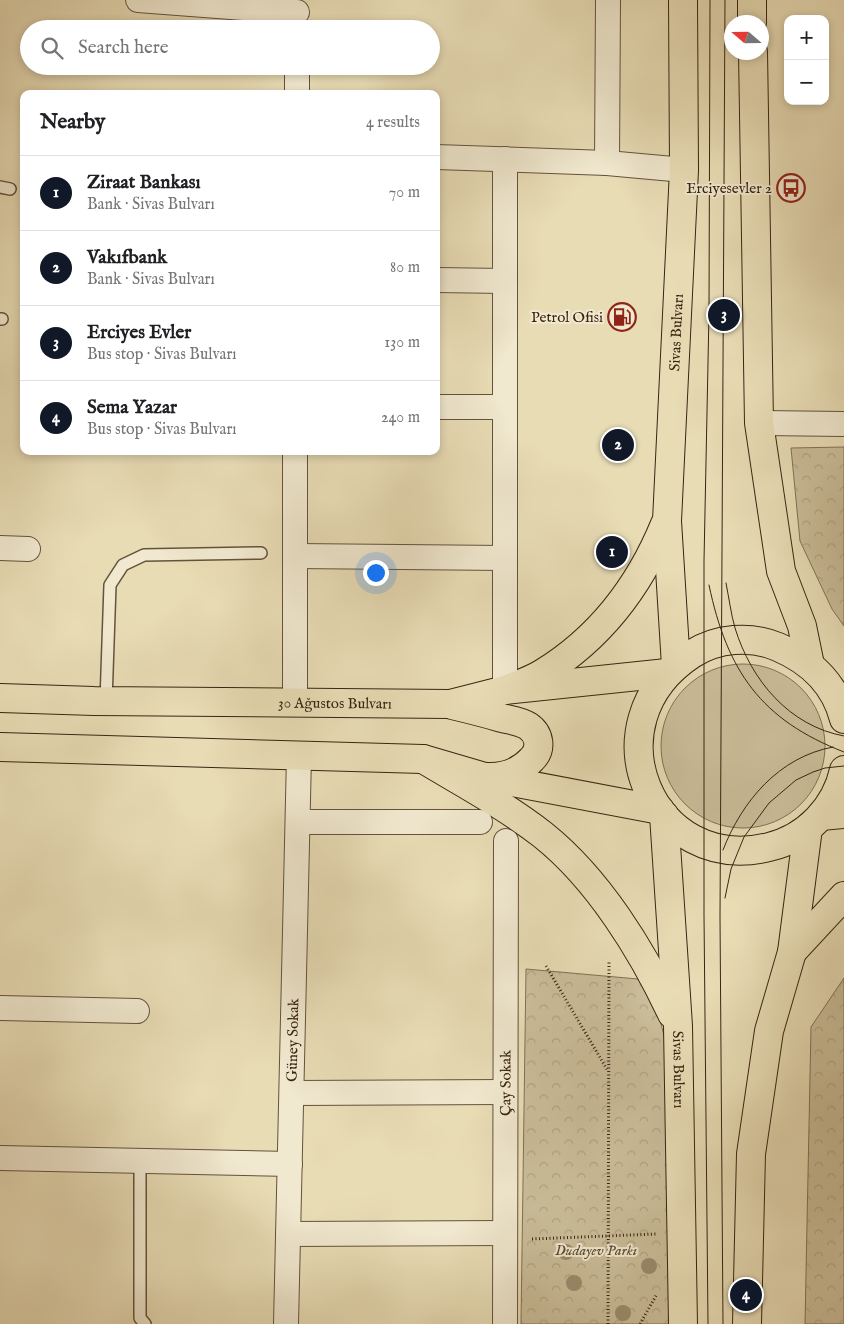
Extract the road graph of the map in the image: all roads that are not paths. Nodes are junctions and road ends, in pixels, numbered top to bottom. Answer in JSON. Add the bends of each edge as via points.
{"nodes":[{"id":1,"x":138,"y":0,"type":"edge"},
{"id":2,"x":608,"y":0,"type":"edge"},
{"id":3,"x":683,"y":0,"type":"edge"},
{"id":4,"x":752,"y":0,"type":"edge"},
{"id":5,"x":297,"y":14,"type":"edge"},
{"id":6,"x":752,"y":15,"type":"edge"},
{"id":7,"x":753,"y":60,"type":"edge"},
{"id":8,"x":297,"y":75,"type":"edge"},
{"id":9,"x":297,"y":90,"type":"edge"},
{"id":10,"x":440,"y":157,"type":"edge"},
{"id":11,"x":506,"y":159,"type":"junction"},
{"id":12,"x":607,"y":163,"type":"junction"},
{"id":13,"x":684,"y":170,"type":"junction"},
{"id":14,"x":440,"y":280,"type":"edge"},
{"id":15,"x":505,"y":280,"type":"junction"},
{"id":16,"x":440,"y":407,"type":"edge"},
{"id":17,"x":505,"y":407,"type":"junction"},
{"id":18,"x":760,"y":424,"type":"junction"},
{"id":19,"x":844,"y":424,"type":"edge"},
{"id":20,"x":295,"y":455,"type":"edge"},
{"id":21,"x":667,"y":521,"type":"junction"},
{"id":22,"x":0,"y":548,"type":"edge"},
{"id":23,"x":28,"y":549,"type":"dead end"},
{"id":24,"x":261,"y":553,"type":"dead end"},
{"id":25,"x":295,"y":556,"type":"junction"},
{"id":26,"x":505,"y":558,"type":"junction"},
{"id":27,"x":671,"y":670,"type":"junction"},
{"id":28,"x":825,"y":673,"type":"edge"},
{"id":29,"x":505,"y":690,"type":"junction"},
{"id":30,"x":0,"y":698,"type":"edge"},
{"id":31,"x":106,"y":701,"type":"junction"},
{"id":32,"x":294,"y":703,"type":"junction"},
{"id":33,"x":450,"y":704,"type":"junction"},
{"id":34,"x":844,"y":720,"type":"edge"},
{"id":35,"x":0,"y":747,"type":"edge"},
{"id":36,"x":299,"y":756,"type":"junction"},
{"id":37,"x":424,"y":759,"type":"junction"},
{"id":38,"x":844,"y":770,"type":"edge"},
{"id":39,"x":481,"y":776,"type":"junction"},
{"id":40,"x":662,"y":812,"type":"junction"},
{"id":41,"x":824,"y":819,"type":"edge"},
{"id":42,"x":298,"y":822,"type":"junction"},
{"id":43,"x":480,"y":822,"type":"dead end"},
{"id":44,"x":506,"y":841,"type":"dead end"},
{"id":45,"x":844,"y":896,"type":"edge"},
{"id":46,"x":792,"y":952,"type":"junction"},
{"id":47,"x":0,"y":1008,"type":"edge"},
{"id":48,"x":137,"y":1011,"type":"dead end"},
{"id":49,"x":678,"y":1026,"type":"junction"},
{"id":50,"x":505,"y":1092,"type":"junction"},
{"id":51,"x":292,"y":1093,"type":"junction"},
{"id":52,"x":0,"y":1158,"type":"edge"},
{"id":53,"x":140,"y":1161,"type":"junction"},
{"id":54,"x":290,"y":1164,"type":"junction"},
{"id":55,"x":505,"y":1233,"type":"junction"},
{"id":56,"x":288,"y":1234,"type":"junction"},
{"id":57,"x":145,"y":1324,"type":"edge"},
{"id":58,"x":286,"y":1324,"type":"edge"},
{"id":59,"x":505,"y":1324,"type":"edge"},
{"id":60,"x":683,"y":1324,"type":"edge"},
{"id":61,"x":747,"y":1324,"type":"edge"}],
"edges":[{"from":1,"to":5,"type":"street"},
{"from":2,"to":12,"type":"street"},
{"from":3,"to":13,"type":"main road","name":"Sivas Bulvarı"},
{"from":4,"to":6,"type":"main road"},
{"from":7,"to":18,"type":"main road"},
{"from":8,"to":9,"type":"street"},
{"from":10,"to":11,"type":"street"},
{"from":11,"to":12,"type":"street"},
{"from":11,"to":15,"type":"street"},
{"from":12,"to":13,"type":"street"},
{"from":13,"to":21,"type":"main road","name":"Sivas Bulvarı"},
{"from":14,"to":15,"type":"street"},
{"from":15,"to":17,"type":"street"},
{"from":16,"to":17,"type":"street"},
{"from":17,"to":26,"type":"street"},
{"from":18,"to":19,"type":"street"},
{"from":18,"to":28,"type":"main road","via":[[781,571],[802,626]]},
{"from":20,"to":25,"type":"street"},
{"from":21,"to":27,"type":"main road","name":"Sivas Bulvarı"},
{"from":21,"to":29,"type":"main road","via":[[642,574],[607,620],[587,640],[542,674]]},
{"from":22,"to":23,"type":"street"},
{"from":24,"to":31,"type":"lane","via":[[144,555],[123,565],[110,585]]},
{"from":25,"to":26,"type":"street"},
{"from":25,"to":32,"type":"street"},
{"from":26,"to":29,"type":"street"},
{"from":27,"to":28,"type":"main road","via":[[699,650],[718,641],[734,639],[774,645]]},
{"from":27,"to":29,"type":"main road","name":"30 Ağustos Bulvarı"},
{"from":27,"to":40,"type":"main road","via":[[645,708],[638,747],[645,785]]},
{"from":28,"to":34,"type":"main road"},
{"from":29,"to":33,"type":"main road","name":"30 Ağustos Bulvarı"},
{"from":30,"to":31,"type":"main road","name":"30 Ağustos Bulvarı"},
{"from":31,"to":32,"type":"main road","name":"30 Ağustos Bulvarı"},
{"from":32,"to":33,"type":"main road","name":"30 Ağustos Bulvarı"},
{"from":33,"to":39,"type":"main road","via":[[521,723],[531,729],[538,740],[537,752],[524,767],[504,776]]},
{"from":35,"to":36,"type":"main road"},
{"from":36,"to":37,"type":"main road"},
{"from":36,"to":42,"type":"street","name":"Güney Sokak"},
{"from":37,"to":39,"type":"main road"},
{"from":37,"to":49,"type":"main road","via":[[520,818],[566,857],[628,935]]},
{"from":38,"to":41,"type":"main road"},
{"from":39,"to":40,"type":"main road"},
{"from":40,"to":41,"type":"main road","via":[[691,838],[736,851],[776,846]]},
{"from":40,"to":49,"type":"main road","name":"Sivas Bulvarı"},
{"from":41,"to":46,"type":"main road"},
{"from":42,"to":43,"type":"street"},
{"from":42,"to":51,"type":"street","name":"Güney Sokak"},
{"from":44,"to":50,"type":"street","name":"Çay Sokak"},
{"from":45,"to":46,"type":"main road"},
{"from":46,"to":61,"type":"main road","via":[[769,1031],[751,1154]]},
{"from":47,"to":48,"type":"street"},
{"from":49,"to":60,"type":"main road","name":"Sivas Bulvarı"},
{"from":50,"to":51,"type":"street"},
{"from":50,"to":55,"type":"street","name":"Çay Sokak"},
{"from":51,"to":54,"type":"street","name":"Güney Sokak"},
{"from":52,"to":53,"type":"street"},
{"from":53,"to":54,"type":"street"},
{"from":53,"to":57,"type":"lane","via":[[140,1318]]},
{"from":54,"to":56,"type":"street","name":"Güney Sokak"},
{"from":55,"to":56,"type":"street"},
{"from":55,"to":59,"type":"street","name":"Çay Sokak"},
{"from":56,"to":58,"type":"street","name":"Güney Sokak"}]}
